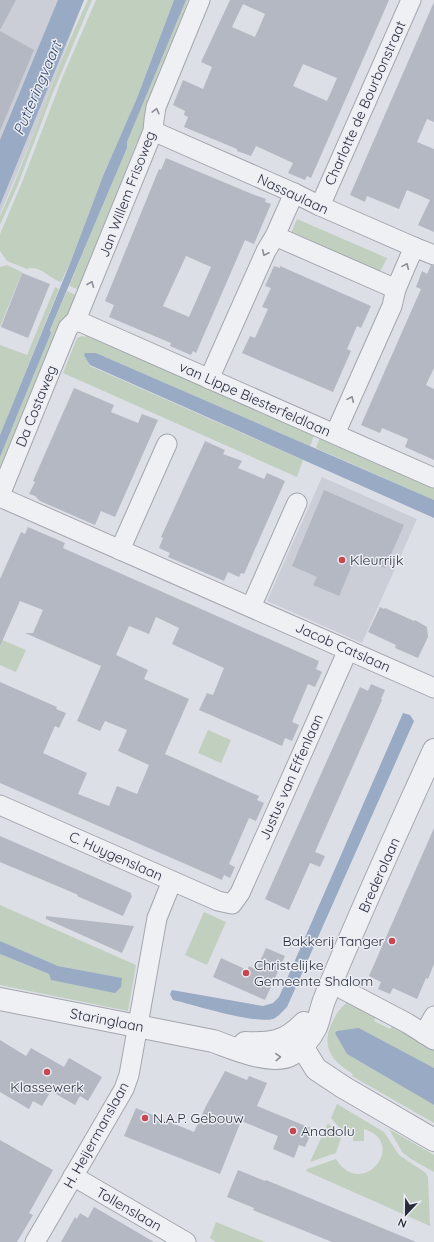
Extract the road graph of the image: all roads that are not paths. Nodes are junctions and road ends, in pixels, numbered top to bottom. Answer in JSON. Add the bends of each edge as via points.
{"nodes":[{"id":1,"x":200,"y":0,"type":"edge"},
{"id":2,"x":411,"y":0,"type":"edge"},
{"id":3,"x":153,"y":131,"type":"junction"},
{"id":4,"x":294,"y":193,"type":"junction"},
{"id":5,"x":320,"y":206,"type":"junction"},
{"id":6,"x":275,"y":236,"type":"junction"},
{"id":7,"x":414,"y":248,"type":"junction"},
{"id":8,"x":434,"y":255,"type":"edge"},
{"id":9,"x":396,"y":289,"type":"junction"},
{"id":10,"x":76,"y":320,"type":"junction"},
{"id":11,"x":209,"y":379,"type":"junction"},
{"id":12,"x":335,"y":434,"type":"junction"},
{"id":13,"x":167,"y":444,"type":"dead end"},
{"id":14,"x":434,"y":478,"type":"edge"},
{"id":15,"x":0,"y":496,"type":"edge"},
{"id":16,"x":297,"y":503,"type":"dead end"},
{"id":17,"x":120,"y":550,"type":"junction"},
{"id":18,"x":251,"y":607,"type":"junction"},
{"id":19,"x":348,"y":650,"type":"junction"},
{"id":20,"x":434,"y":688,"type":"edge"},
{"id":21,"x":434,"y":750,"type":"edge"},
{"id":22,"x":0,"y":805,"type":"edge"},
{"id":23,"x":172,"y":881,"type":"junction"},
{"id":24,"x":232,"y":904,"type":"joint"},
{"id":25,"x":328,"y":991,"type":"junction"},
{"id":26,"x":0,"y":999,"type":"edge"},
{"id":27,"x":434,"y":1016,"type":"edge"},
{"id":28,"x":138,"y":1026,"type":"junction"},
{"id":29,"x":429,"y":1037,"type":"edge"},
{"id":30,"x":298,"y":1040,"type":"junction"},
{"id":31,"x":434,"y":1140,"type":"edge"},
{"id":32,"x":73,"y":1176,"type":"junction"},
{"id":33,"x":35,"y":1242,"type":"edge"},
{"id":34,"x":186,"y":1242,"type":"edge"}],
"edges":[{"from":3,"to":1,"type":"street","name":"Jan Willem Frisoweg","one_way":true,"via":[[156,107]]},
{"from":2,"to":5,"type":"street","name":"Charlotte de Bourbonstraat"},
{"from":3,"to":4,"type":"street","name":"Nassaulaan"},
{"from":10,"to":3,"type":"street","name":"Jan Willem Frisoweg","one_way":true},
{"from":4,"to":5,"type":"street","name":"Nassaulaan"},
{"from":4,"to":6,"type":"street"},
{"from":5,"to":7,"type":"street","name":"Nassaulaan"},
{"from":6,"to":9,"type":"street"},
{"from":6,"to":11,"type":"street","one_way":true},
{"from":7,"to":8,"type":"street","name":"Nassaulaan"},
{"from":9,"to":7,"type":"street","one_way":true},
{"from":12,"to":9,"type":"street","one_way":true,"via":[[392,306]]},
{"from":10,"to":11,"type":"street","name":"van Lippe Biesterfeldlaan"},
{"from":10,"to":15,"type":"street","name":"Da Costaweg","via":[[68,328]]},
{"from":11,"to":12,"type":"street","name":"van Lippe Biesterfeldlaan"},
{"from":12,"to":14,"type":"street","name":"van Lippe Biesterfeldlaan"},
{"from":13,"to":17,"type":"street"},
{"from":15,"to":17,"type":"street","name":"Jacob Catslaan"},
{"from":16,"to":18,"type":"street"},
{"from":17,"to":18,"type":"street","name":"Jacob Catslaan"},
{"from":18,"to":19,"type":"street","name":"Jacob Catslaan"},
{"from":19,"to":20,"type":"street","name":"Jacob Catslaan"},
{"from":19,"to":24,"type":"street","name":"Justus van Effenlaan","via":[[240,893]]},
{"from":21,"to":25,"type":"street","name":"Brederolaan"},
{"from":22,"to":23,"type":"street","name":"C. Huygenslaan"},
{"from":23,"to":24,"type":"street","name":"C. Huygenslaan","via":[[218,901]]},
{"from":23,"to":28,"type":"street","name":"H. Heijermanslaan","via":[[157,918]]},
{"from":25,"to":29,"type":"street","via":[[401,1020]]},
{"from":25,"to":30,"type":"street","name":"Brederolaan","via":[[315,1027]]},
{"from":26,"to":28,"type":"street","name":"Staringlaan"},
{"from":27,"to":29,"type":"street"},
{"from":28,"to":30,"type":"street","name":"Staringlaan","via":[[213,1041],[246,1053],[276,1058],[292,1054]]},
{"from":28,"to":32,"type":"street","name":"H. Heijermanslaan","via":[[124,1089]]},
{"from":30,"to":31,"type":"street","via":[[316,1069]]},
{"from":32,"to":33,"type":"street","name":"H. Heijermanslaan"},
{"from":32,"to":34,"type":"street","name":"Tollenslaan"}]}
